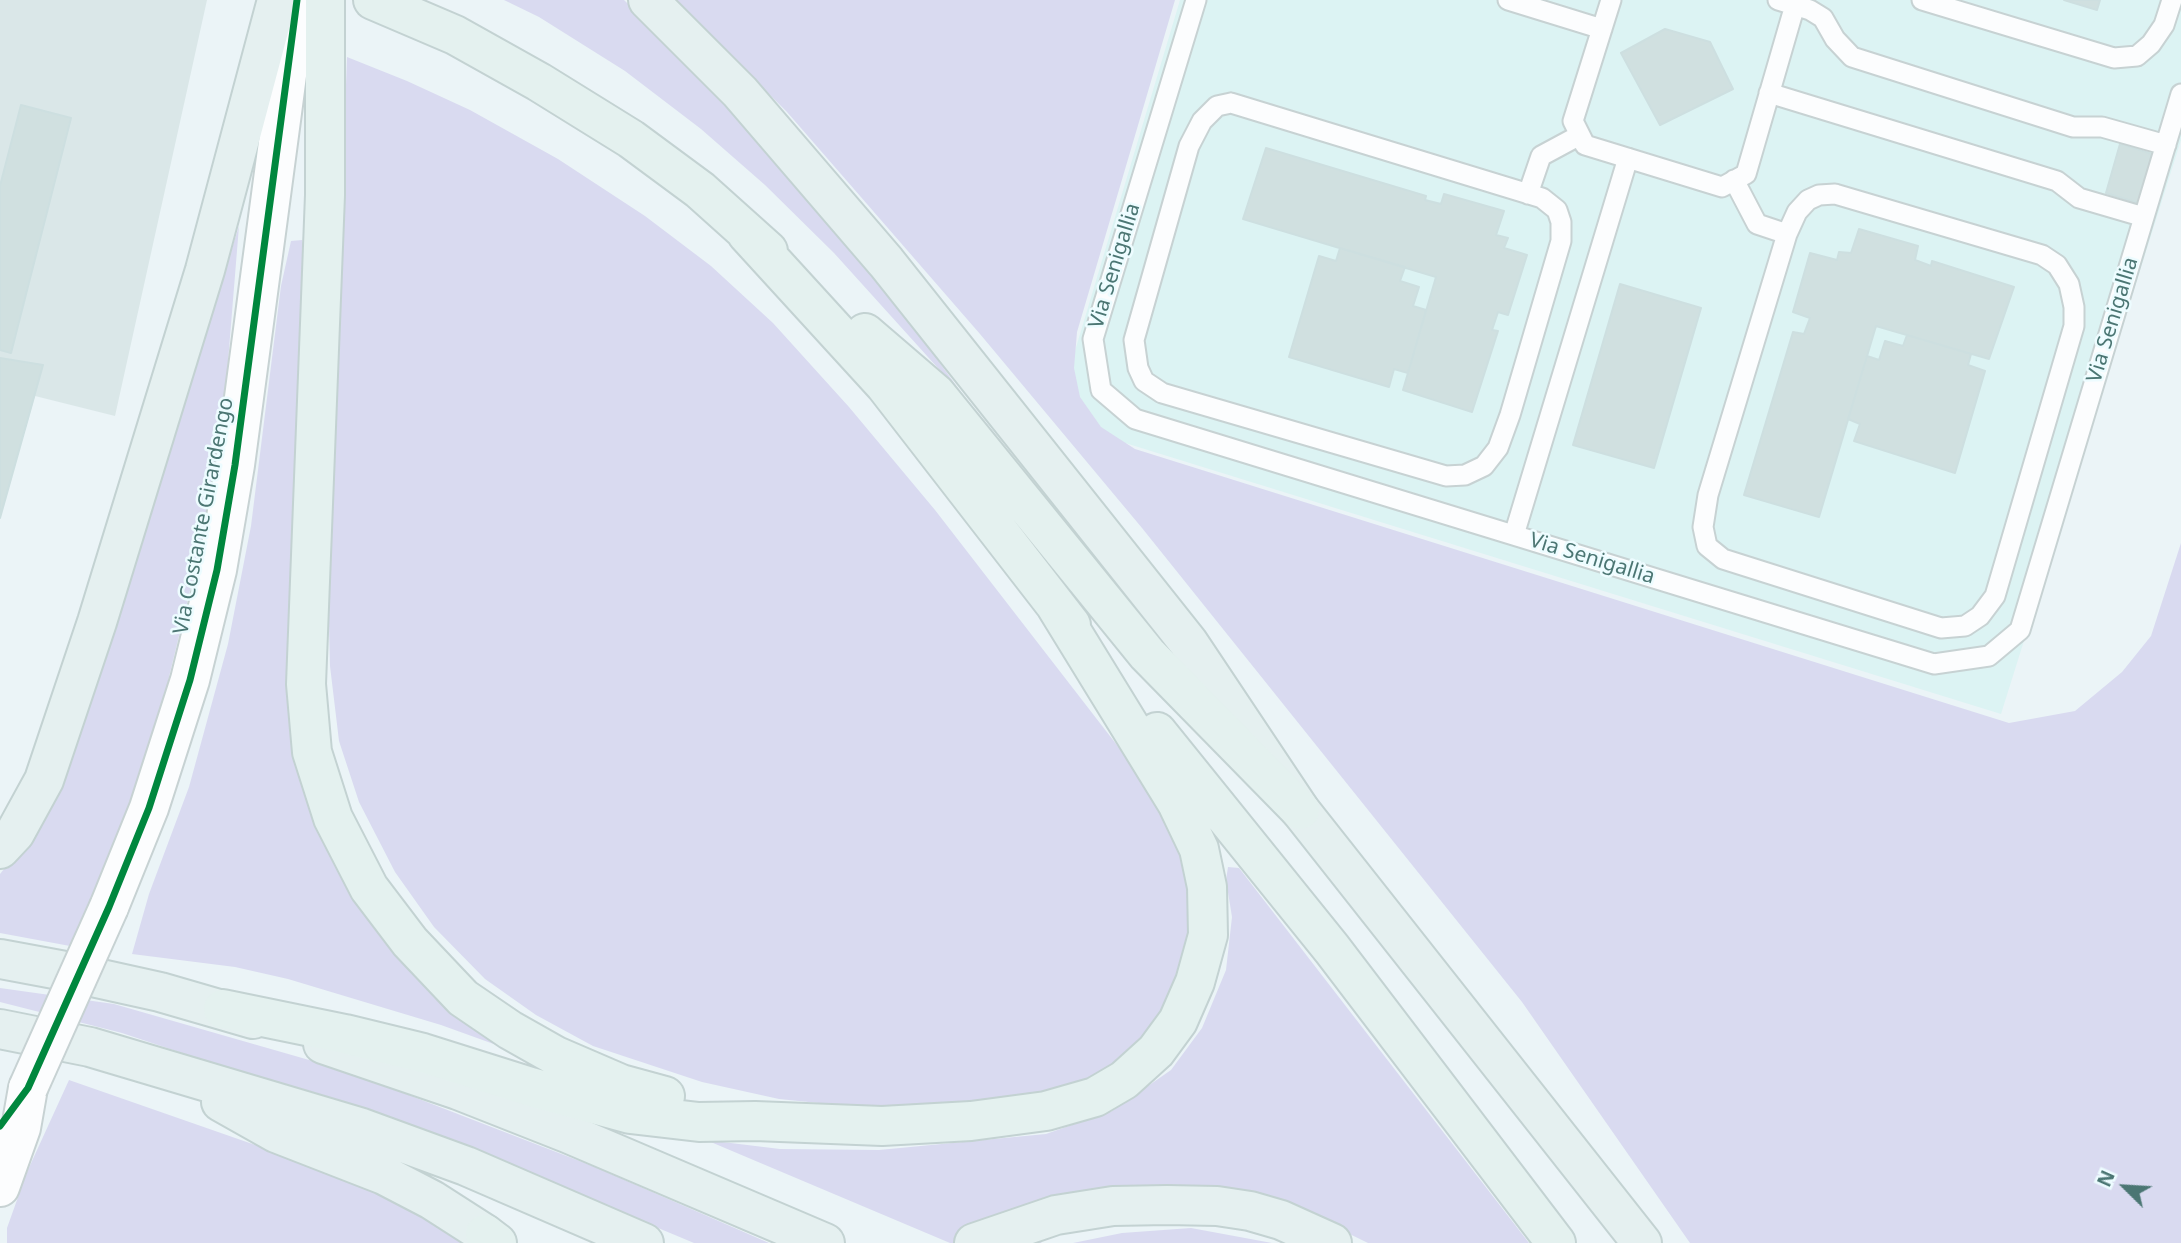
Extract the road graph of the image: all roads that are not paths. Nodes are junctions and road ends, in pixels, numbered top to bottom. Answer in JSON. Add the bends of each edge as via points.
{"nodes":[{"id":1,"x":276,"y":0,"type":"edge"},
{"id":2,"x":296,"y":0,"type":"edge"},
{"id":3,"x":325,"y":0,"type":"edge"},
{"id":4,"x":373,"y":0,"type":"edge"},
{"id":5,"x":648,"y":0,"type":"edge"},
{"id":6,"x":1196,"y":0,"type":"edge"},
{"id":7,"x":1508,"y":0,"type":"edge"},
{"id":8,"x":1611,"y":0,"type":"edge"},
{"id":9,"x":1922,"y":0,"type":"edge"},
{"id":10,"x":2172,"y":0,"type":"edge"},
{"id":11,"x":1786,"y":2,"type":"edge"},
{"id":12,"x":1826,"y":9,"type":"edge"},
{"id":13,"x":1602,"y":29,"type":"junction"},
{"id":14,"x":1769,"y":93,"type":"junction"},
{"id":15,"x":2181,"y":94,"type":"edge"},
{"id":16,"x":1580,"y":135,"type":"junction"},
{"id":17,"x":2166,"y":145,"type":"junction"},
{"id":18,"x":1628,"y":158,"type":"junction"},
{"id":19,"x":1734,"y":180,"type":"junction"},
{"id":20,"x":1528,"y":194,"type":"junction"},
{"id":21,"x":2144,"y":217,"type":"junction"},
{"id":22,"x":747,"y":234,"type":"junction"},
{"id":23,"x":1787,"y":234,"type":"junction"},
{"id":24,"x":1514,"y":535,"type":"junction"},
{"id":25,"x":1056,"y":606,"type":"junction"},
{"id":26,"x":1300,"y":810,"type":"junction"},
{"id":27,"x":0,"y":849,"type":"edge"},
{"id":28,"x":0,"y":959,"type":"edge"},
{"id":29,"x":223,"y":1009,"type":"junction"},
{"id":30,"x":0,"y":1029,"type":"edge"},
{"id":31,"x":155,"y":1066,"type":"junction"},
{"id":32,"x":28,"y":1088,"type":"junction"},
{"id":33,"x":755,"y":1121,"type":"junction"},
{"id":34,"x":0,"y":1126,"type":"edge"},
{"id":35,"x":0,"y":1187,"type":"edge"},
{"id":36,"x":980,"y":1240,"type":"edge"},
{"id":37,"x":495,"y":1241,"type":"edge"},
{"id":38,"x":644,"y":1243,"type":"edge"},
{"id":39,"x":825,"y":1243,"type":"edge"},
{"id":40,"x":1332,"y":1243,"type":"edge"},
{"id":41,"x":1556,"y":1243,"type":"edge"},
{"id":42,"x":1642,"y":1243,"type":"edge"}],
"edges":[{"from":1,"to":27,"type":"highway","via":[[205,270],[97,622],[44,780],[15,832]]},
{"from":2,"to":32,"type":"street","name":"Via Costante Girardengo","bridge":true,"via":[[235,465],[217,570],[190,680],[149,808]]},
{"from":3,"to":33,"type":"highway","via":[[325,195],[306,684],[312,752],[333,818],[369,888],[410,942],[463,998],[556,1056],[621,1084]]},
{"from":4,"to":22,"type":"highway","via":[[455,35],[620,131],[700,190]]},
{"from":5,"to":26,"type":"highway","via":[[740,92],[894,273],[1188,642]]},
{"from":6,"to":24,"type":"lane","name":"Via Senigallia","via":[[1093,340],[1101,390],[1135,419]]},
{"from":7,"to":13,"type":"lane"},
{"from":8,"to":13,"type":"lane"},
{"from":9,"to":10,"type":"lane","via":[[2114,58],[2137,56],[2151,44],[2164,25]]},
{"from":11,"to":12,"type":"lane","via":[[1810,10]]},
{"from":11,"to":14,"type":"lane"},
{"from":12,"to":17,"type":"lane","via":[[1835,39],[1852,57],[2073,127],[2102,127]]},
{"from":13,"to":16,"type":"lane","via":[[1573,121]]},
{"from":14,"to":19,"type":"lane","via":[[1746,174]]},
{"from":14,"to":21,"type":"lane","via":[[2057,181],[2079,198]]},
{"from":15,"to":17,"type":"lane","name":"Via Senigallia"},
{"from":16,"to":18,"type":"lane","via":[[1585,145]]},
{"from":16,"to":20,"type":"lane","via":[[1541,156]]},
{"from":17,"to":21,"type":"lane","name":"Via Senigallia"},
{"from":18,"to":19,"type":"lane","via":[[1722,187]]},
{"from":18,"to":24,"type":"lane"},
{"from":19,"to":23,"type":"lane","via":[[1757,224]]},
{"from":20,"to":20,"type":"lane","via":[[1231,103],[1217,106],[1202,121],[1189,146],[1135,340],[1144,381],[1162,393],[1446,476],[1465,475],[1485,466],[1510,415],[1561,241],[1557,210]]},
{"from":21,"to":24,"type":"lane","name":"Via Senigallia","via":[[2020,630],[1989,656],[1934,664]]},
{"from":22,"to":25,"type":"highway","via":[[885,385]]},
{"from":22,"to":26,"type":"highway","via":[[936,394],[1147,654]]},
{"from":23,"to":23,"type":"lane","via":[[1808,200],[1835,194],[2042,255],[2057,265],[2069,284],[2074,327],[1995,596],[1980,616],[1965,626],[1941,628],[1723,559],[1707,546],[1703,527],[1708,495]]},
{"from":25,"to":33,"type":"highway","via":[[1177,803],[1199,849],[1207,887],[1208,935],[1178,1021],[1156,1051],[1124,1080],[1095,1097],[1046,1111],[882,1126]]},
{"from":25,"to":41,"type":"highway","via":[[1332,949]]},
{"from":26,"to":42,"type":"highway"},
{"from":28,"to":29,"type":"highway"},
{"from":29,"to":33,"type":"highway","via":[[423,1053],[630,1114],[699,1122]]},
{"from":29,"to":39,"type":"highway","via":[[567,1133]]},
{"from":30,"to":31,"type":"highway"},
{"from":31,"to":37,"type":"highway","via":[[275,1133],[384,1175]]},
{"from":31,"to":38,"type":"highway","via":[[362,1128]]},
{"from":32,"to":34,"type":"street","name":"Via Costante Girardengo"},
{"from":32,"to":35,"type":"street","via":[[21,1128]]},
{"from":36,"to":40,"type":"highway","via":[[1084,1210],[1167,1205],[1250,1211]]}]}
